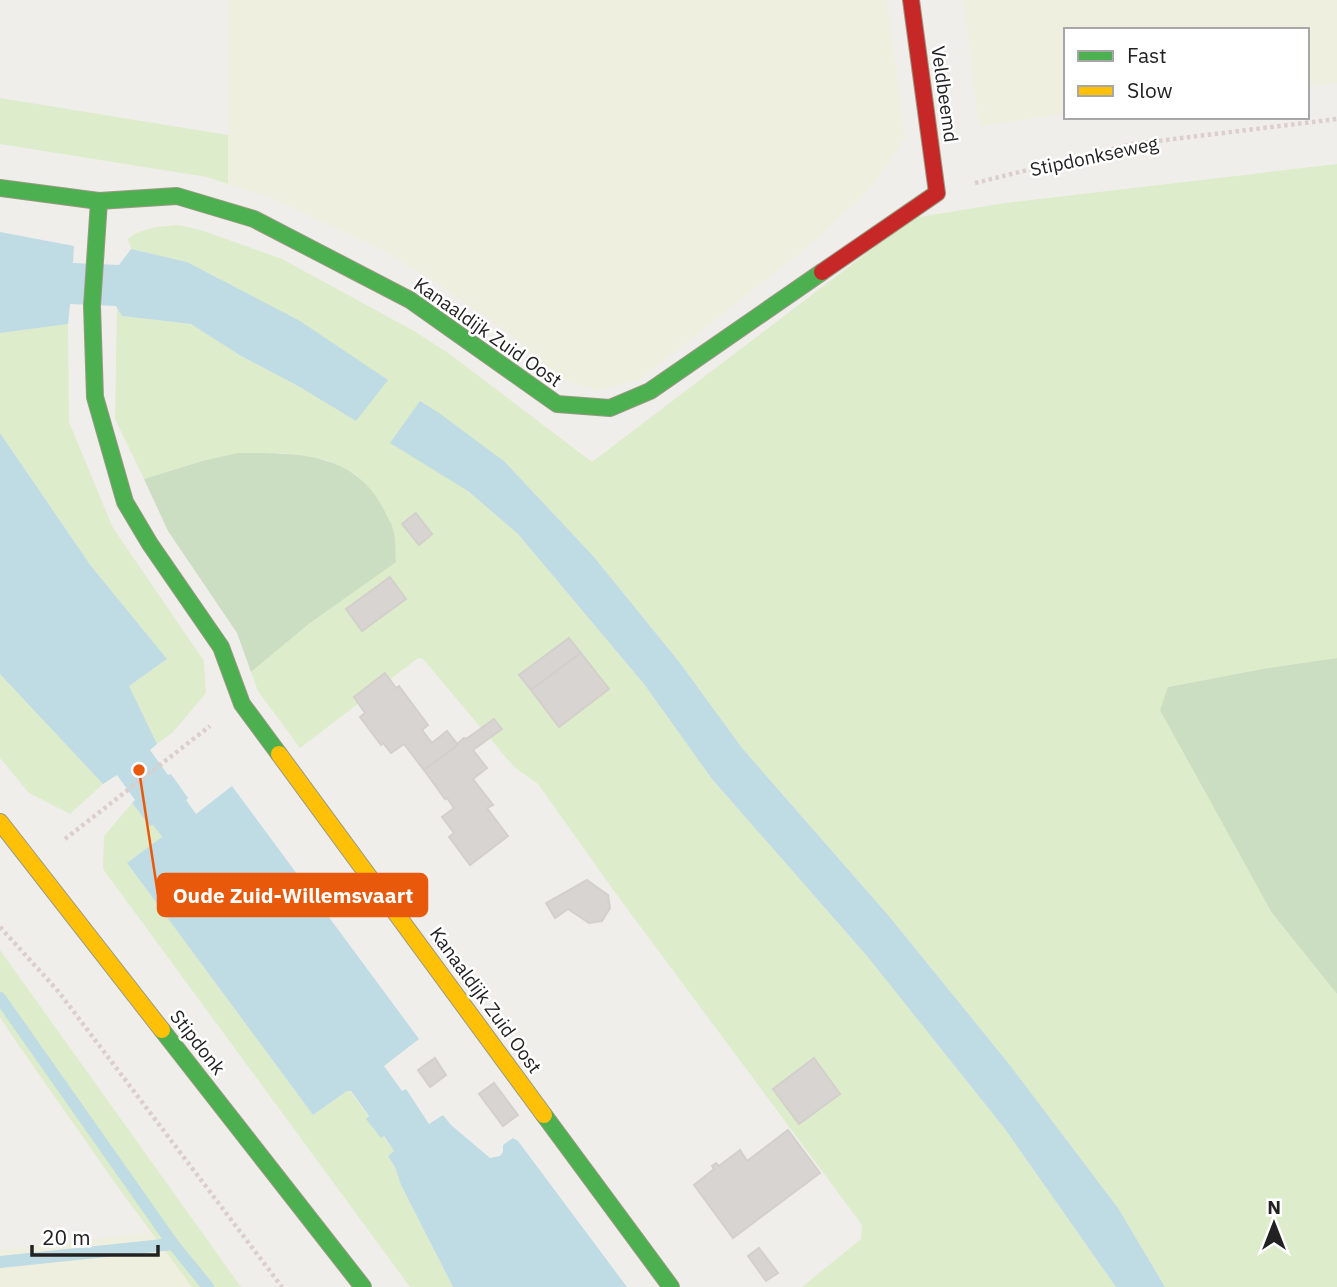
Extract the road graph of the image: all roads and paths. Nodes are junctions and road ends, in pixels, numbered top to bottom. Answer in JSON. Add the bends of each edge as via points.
{"nodes":[{"id":1,"x":911,"y":0,"type":"edge"},
{"id":2,"x":1337,"y":119,"type":"edge"},
{"id":3,"x":0,"y":188,"type":"edge"},
{"id":4,"x":937,"y":193,"type":"junction"},
{"id":5,"x":99,"y":201,"type":"junction"},
{"id":6,"x":242,"y":704,"type":"junction"},
{"id":7,"x":0,"y":822,"type":"edge"},
{"id":8,"x":32,"y":865,"type":"junction"},
{"id":9,"x":0,"y":927,"type":"edge"},
{"id":10,"x":282,"y":1287,"type":"edge"},
{"id":11,"x":363,"y":1287,"type":"edge"},
{"id":12,"x":671,"y":1287,"type":"edge"}],
"edges":[{"from":1,"to":4,"type":"street","name":"Veldbeemd"},
{"from":2,"to":4,"type":"path","name":"Stipdonkseweg","via":[[1133,144]]},
{"from":3,"to":5,"type":"street","name":"Kanaaldijk Zuid Oost"},
{"from":4,"to":5,"type":"street","name":"Kanaaldijk Zuid Oost","via":[[650,391],[610,408],[557,404],[410,300],[254,219],[177,196]]},
{"from":5,"to":6,"type":"street","name":"Kanaaldijk Zuid Oost","via":[[92,306],[94,397],[125,502],[220,647]]},
{"from":6,"to":8,"type":"path"},
{"from":6,"to":12,"type":"street","name":"Kanaaldijk Zuid Oost"},
{"from":7,"to":8,"type":"street","name":"Stipdonk"},
{"from":8,"to":11,"type":"street","name":"Stipdonk"},
{"from":9,"to":10,"type":"path","via":[[58,991]]}]}
